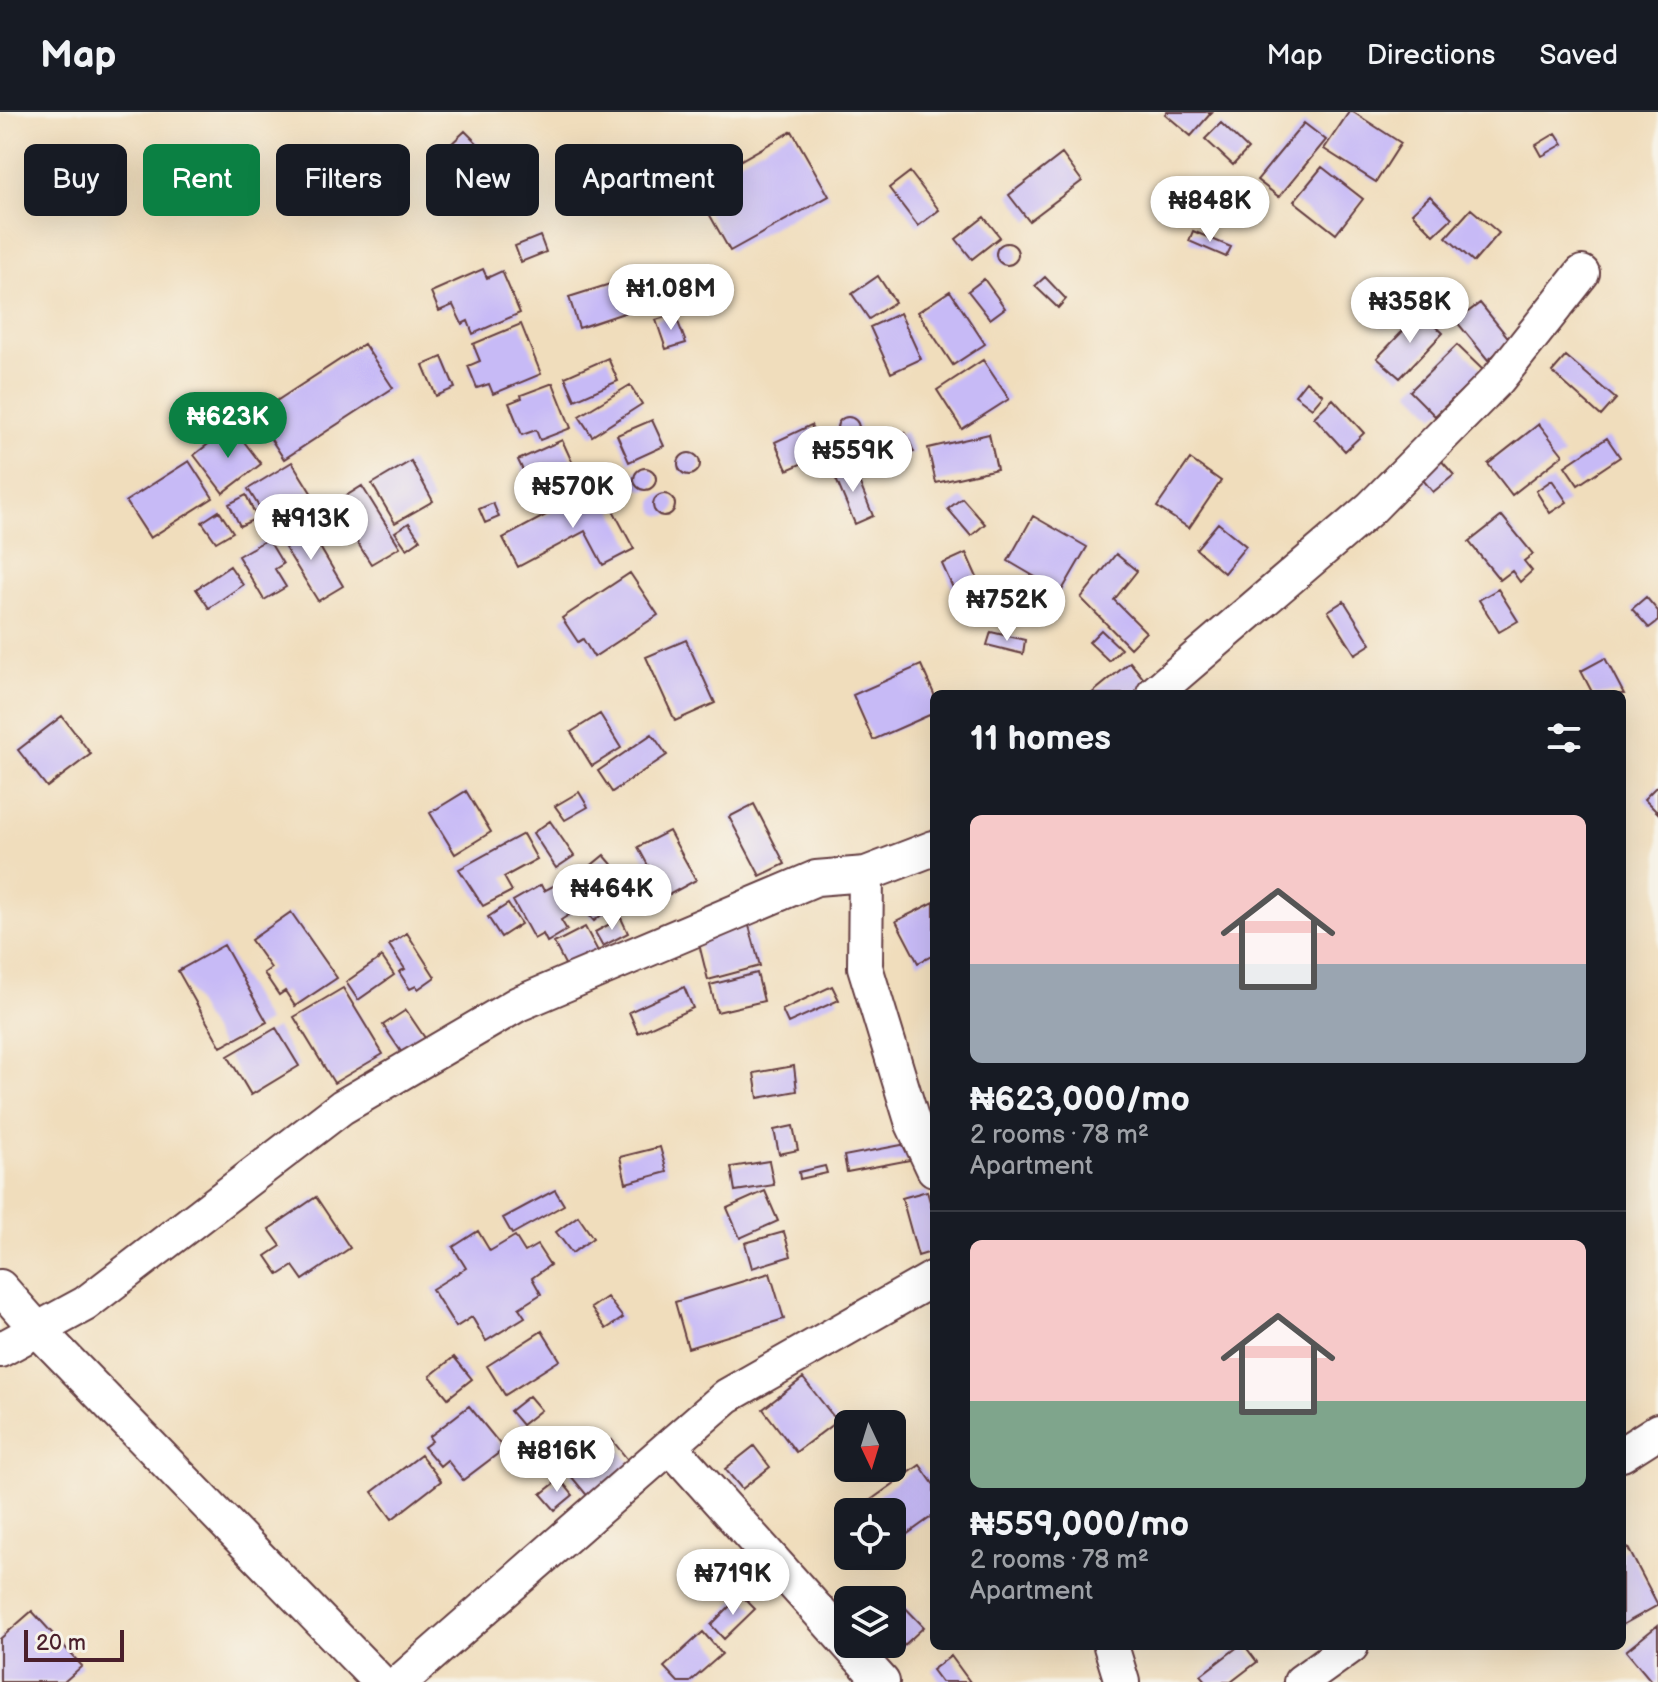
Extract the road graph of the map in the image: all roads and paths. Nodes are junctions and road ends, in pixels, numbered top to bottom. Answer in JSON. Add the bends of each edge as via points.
{"nodes":[{"id":1,"x":1582,"y":273,"type":"dead end"},
{"id":2,"x":1159,"y":690,"type":"edge"},
{"id":3,"x":930,"y":850,"type":"edge"},
{"id":4,"x":866,"y":874,"type":"junction"},
{"id":5,"x":930,"y":1160,"type":"edge"},
{"id":6,"x":930,"y":1280,"type":"edge"},
{"id":7,"x":0,"y":1287,"type":"edge"},
{"id":8,"x":37,"y":1329,"type":"junction"},
{"id":9,"x":0,"y":1350,"type":"edge"},
{"id":10,"x":1658,"y":1431,"type":"edge"},
{"id":11,"x":670,"y":1446,"type":"junction"},
{"id":12,"x":1626,"y":1451,"type":"edge"},
{"id":13,"x":1112,"y":1650,"type":"edge"},
{"id":14,"x":1345,"y":1650,"type":"edge"},
{"id":15,"x":380,"y":1682,"type":"edge"},
{"id":16,"x":400,"y":1682,"type":"edge"},
{"id":17,"x":882,"y":1682,"type":"edge"},
{"id":18,"x":1122,"y":1682,"type":"edge"},
{"id":19,"x":1301,"y":1682,"type":"edge"}],
"edges":[{"from":1,"to":2,"type":"street","via":[[1498,379],[1371,508]]},
{"from":3,"to":4,"type":"street"},
{"from":4,"to":5,"type":"street","via":[[865,967],[913,1124]]},
{"from":4,"to":8,"type":"street","via":[[816,878],[518,1004],[342,1107],[85,1304]]},
{"from":6,"to":11,"type":"street","via":[[727,1396]]},
{"from":7,"to":8,"type":"street"},
{"from":8,"to":9,"type":"street"},
{"from":8,"to":15,"type":"street"},
{"from":10,"to":12,"type":"street"},
{"from":11,"to":16,"type":"street"},
{"from":11,"to":17,"type":"street"},
{"from":13,"to":18,"type":"street"},
{"from":14,"to":19,"type":"street"}]}
